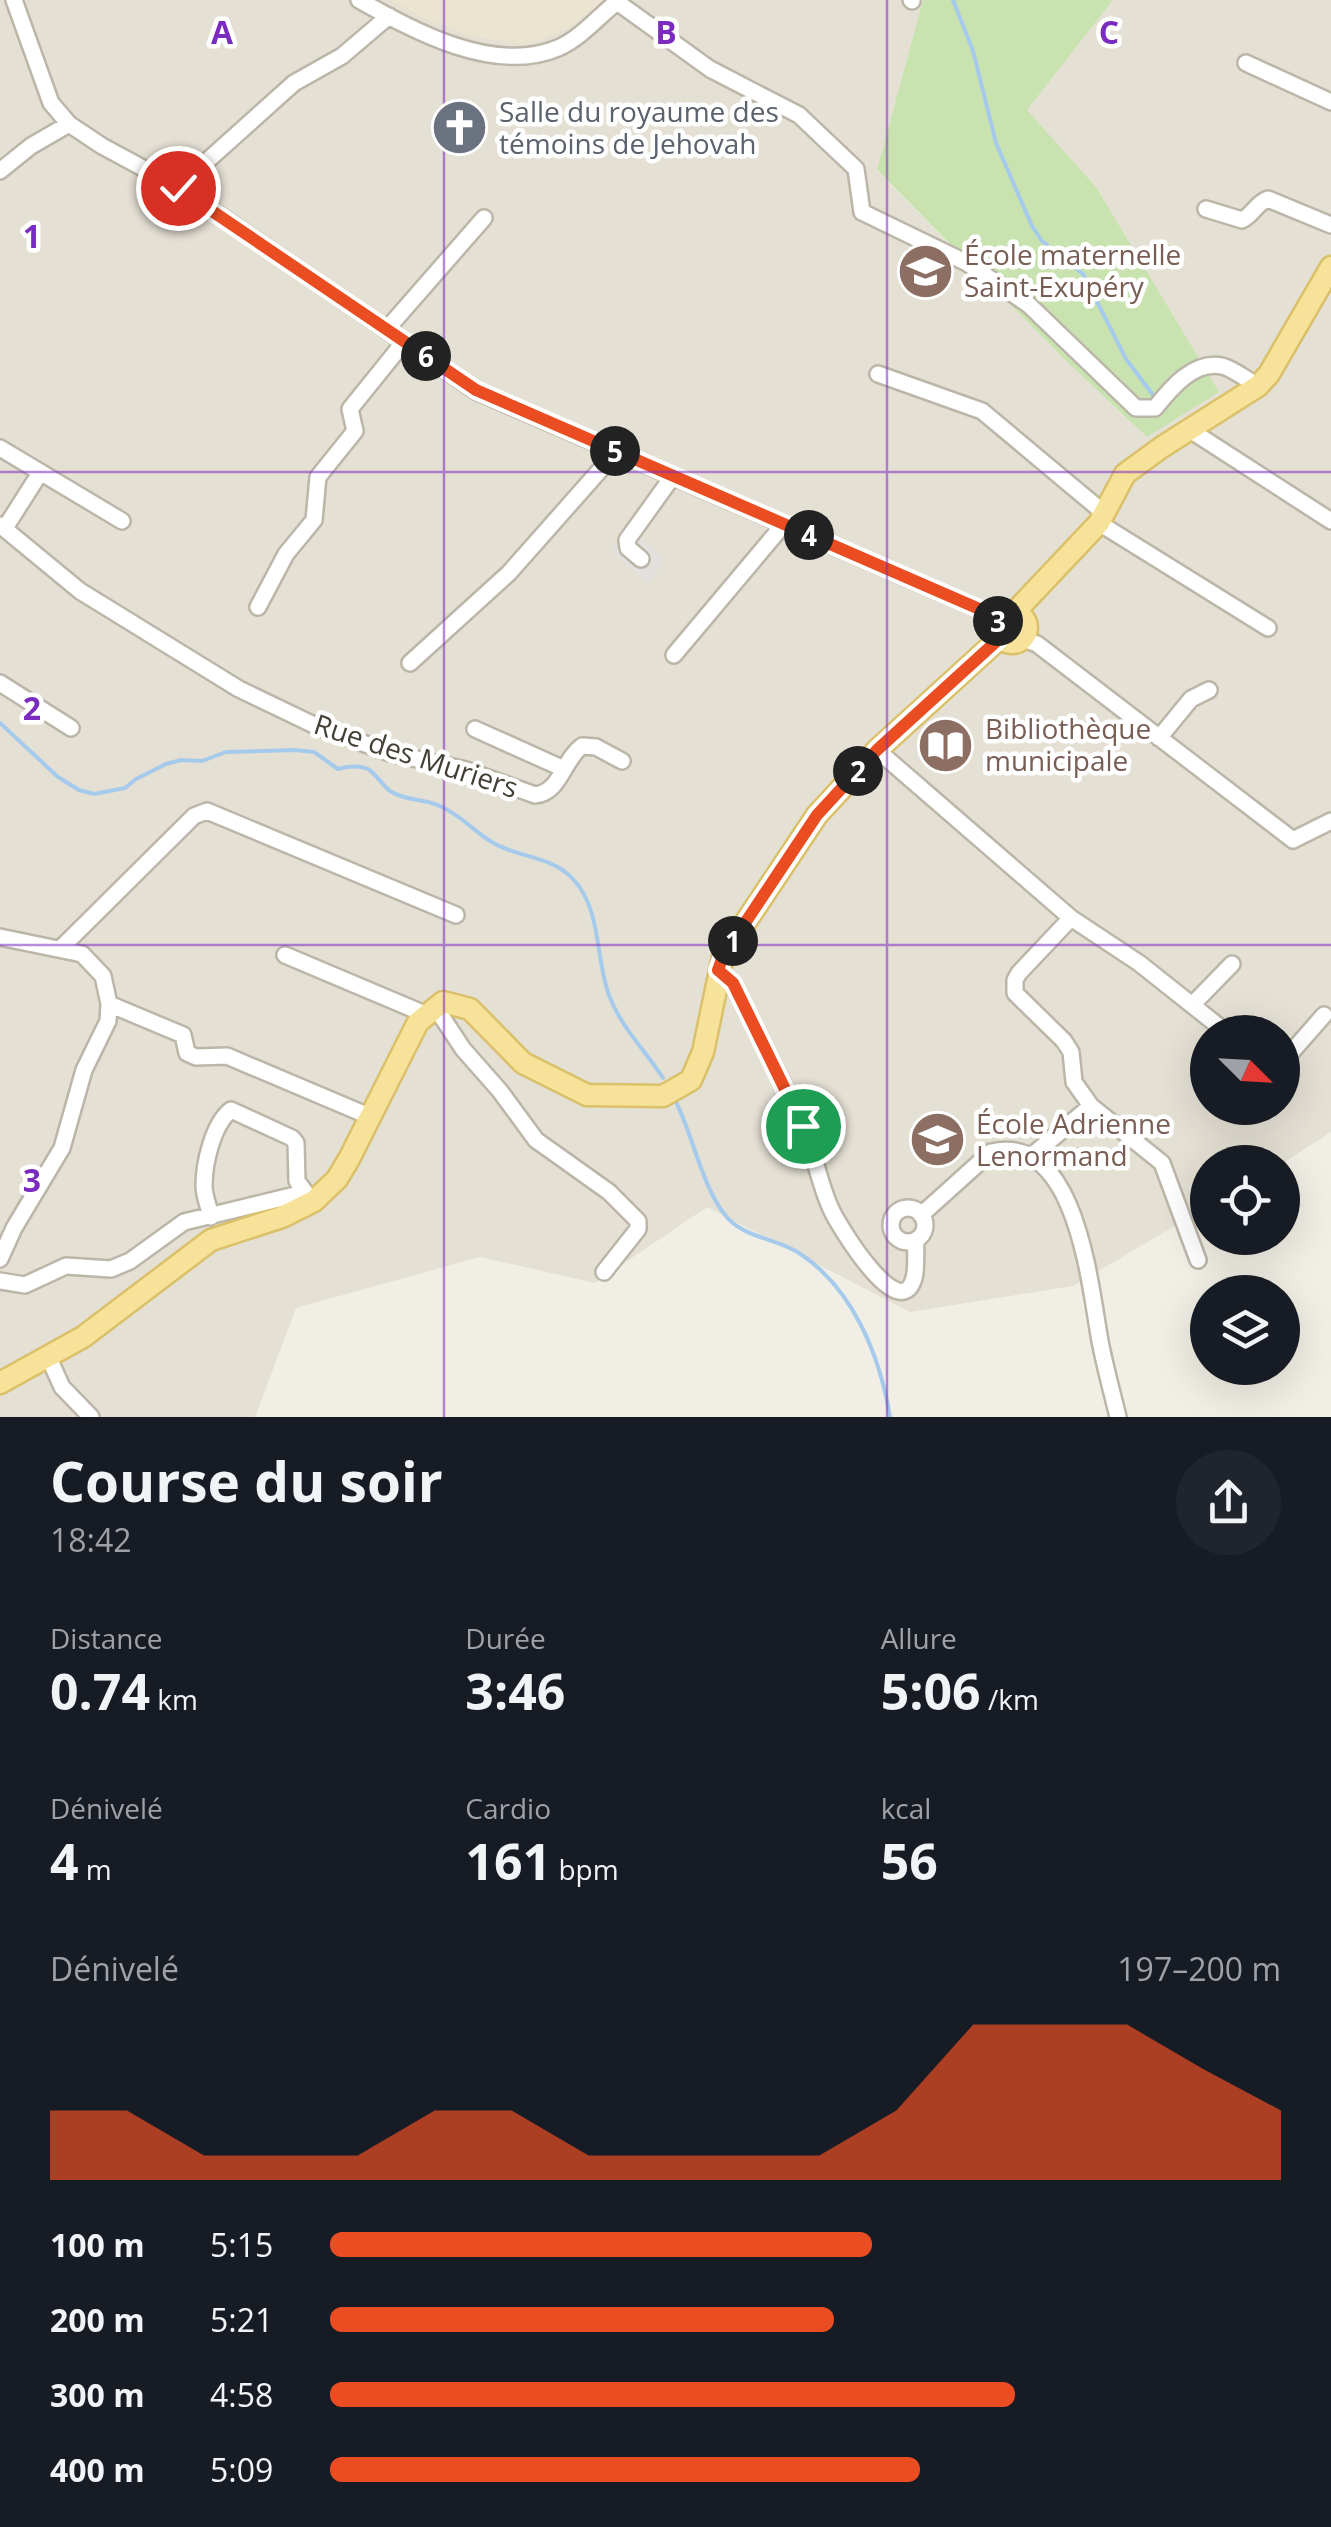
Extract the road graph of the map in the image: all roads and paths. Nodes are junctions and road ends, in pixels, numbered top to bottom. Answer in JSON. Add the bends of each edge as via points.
{"nodes":[{"id":1,"x":14,"y":0,"type":"edge"},
{"id":2,"x":359,"y":0,"type":"edge"},
{"id":3,"x":618,"y":1,"type":"edge"},
{"id":4,"x":389,"y":16,"type":"junction"},
{"id":5,"x":1246,"y":63,"type":"dead end"},
{"id":6,"x":1331,"y":102,"type":"edge"},
{"id":7,"x":69,"y":124,"type":"junction"},
{"id":8,"x":0,"y":172,"type":"edge"},
{"id":9,"x":178,"y":188,"type":"junction"},
{"id":10,"x":1206,"y":209,"type":"dead end"},
{"id":11,"x":484,"y":218,"type":"dead end"},
{"id":12,"x":1331,"y":226,"type":"edge"},
{"id":13,"x":1331,"y":267,"type":"edge"},
{"id":14,"x":387,"y":330,"type":"junction"},
{"id":15,"x":404,"y":342,"type":"junction"},
{"id":16,"x":878,"y":374,"type":"dead end"},
{"id":17,"x":1258,"y":386,"type":"junction"},
{"id":18,"x":1190,"y":430,"type":"junction"},
{"id":19,"x":0,"y":448,"type":"edge"},
{"id":20,"x":616,"y":452,"type":"junction"},
{"id":21,"x":40,"y":474,"type":"junction"},
{"id":22,"x":673,"y":476,"type":"junction"},
{"id":23,"x":1101,"y":518,"type":"junction"},
{"id":24,"x":122,"y":521,"type":"dead end"},
{"id":25,"x":1331,"y":521,"type":"edge"},
{"id":26,"x":784,"y":524,"type":"junction"},
{"id":27,"x":2,"y":526,"type":"edge"},
{"id":28,"x":642,"y":559,"type":"dead end"},
{"id":29,"x":258,"y":607,"type":"dead end"},
{"id":30,"x":1005,"y":622,"type":"junction"},
{"id":31,"x":1268,"y":628,"type":"dead end"},
{"id":32,"x":1024,"y":639,"type":"joint"},
{"id":33,"x":674,"y":654,"type":"dead end"},
{"id":34,"x":410,"y":663,"type":"dead end"},
{"id":35,"x":0,"y":682,"type":"edge"},
{"id":36,"x":1209,"y":690,"type":"dead end"},
{"id":37,"x":71,"y":728,"type":"dead end"},
{"id":38,"x":475,"y":729,"type":"dead end"},
{"id":39,"x":1159,"y":738,"type":"junction"},
{"id":40,"x":877,"y":750,"type":"junction"},
{"id":41,"x":622,"y":761,"type":"dead end"},
{"id":42,"x":564,"y":769,"type":"junction"},
{"id":43,"x":1331,"y":821,"type":"edge"},
{"id":44,"x":456,"y":915,"type":"dead end"},
{"id":45,"x":1071,"y":918,"type":"junction"},
{"id":46,"x":0,"y":936,"type":"edge"},
{"id":47,"x":60,"y":948,"type":"junction"},
{"id":48,"x":286,"y":955,"type":"dead end"},
{"id":49,"x":1232,"y":964,"type":"dead end"},
{"id":50,"x":718,"y":970,"type":"junction"},
{"id":51,"x":108,"y":1004,"type":"junction"},
{"id":52,"x":1192,"y":1005,"type":"junction"},
{"id":53,"x":432,"y":1012,"type":"junction"},
{"id":54,"x":1205,"y":1015,"type":"edge"},
{"id":55,"x":1324,"y":1015,"type":"dead end"},
{"id":56,"x":1300,"y":1042,"type":"edge"},
{"id":57,"x":1091,"y":1106,"type":"junction"},
{"id":58,"x":371,"y":1117,"type":"junction"},
{"id":59,"x":1029,"y":1158,"type":"junction"},
{"id":60,"x":308,"y":1197,"type":"junction"},
{"id":61,"x":921,"y":1215,"type":"junction"},
{"id":62,"x":212,"y":1217,"type":"junction"},
{"id":63,"x":7,"y":1225,"type":"edge"},
{"id":64,"x":916,"y":1240,"type":"junction"},
{"id":65,"x":0,"y":1259,"type":"edge"},
{"id":66,"x":1198,"y":1260,"type":"dead end"},
{"id":67,"x":604,"y":1272,"type":"dead end"},
{"id":68,"x":0,"y":1281,"type":"edge"},
{"id":69,"x":48,"y":1356,"type":"junction"},
{"id":70,"x":0,"y":1383,"type":"edge"},
{"id":71,"x":91,"y":1417,"type":"edge"},
{"id":72,"x":1118,"y":1417,"type":"edge"}],
"edges":[{"from":1,"to":7,"type":"street","via":[[51,103]]},
{"from":2,"to":4,"type":"street"},
{"from":3,"to":4,"type":"street","via":[[562,46],[533,57],[444,42]]},
{"from":3,"to":17,"type":"street","via":[[710,69],[798,115],[856,169],[862,212],[967,262],[1030,305],[1136,408],[1156,408],[1194,369],[1221,366]]},
{"from":4,"to":9,"type":"street","via":[[342,56],[294,83]]},
{"from":5,"to":6,"type":"street"},
{"from":7,"to":8,"type":"street"},
{"from":7,"to":9,"type":"street"},
{"from":9,"to":14,"type":"street"},
{"from":10,"to":12,"type":"street","via":[[1242,220],[1268,199]]},
{"from":11,"to":14,"type":"street"},
{"from":13,"to":17,"type":"main road"},
{"from":14,"to":15,"type":"street"},
{"from":15,"to":20,"type":"street","via":[[476,390]]},
{"from":15,"to":29,"type":"street","via":[[350,409],[355,431],[318,478],[314,520],[286,554]]},
{"from":16,"to":23,"type":"street","via":[[982,411]]},
{"from":17,"to":18,"type":"main road"},
{"from":18,"to":23,"type":"main road","via":[[1125,474]]},
{"from":18,"to":25,"type":"street"},
{"from":19,"to":21,"type":"street"},
{"from":20,"to":22,"type":"street"},
{"from":20,"to":34,"type":"street","via":[[509,574]]},
{"from":21,"to":24,"type":"street"},
{"from":21,"to":27,"type":"street"},
{"from":22,"to":26,"type":"street"},
{"from":22,"to":28,"type":"street","via":[[627,540]]},
{"from":23,"to":30,"type":"main road"},
{"from":23,"to":31,"type":"street"},
{"from":26,"to":30,"type":"street"},
{"from":26,"to":33,"type":"street"},
{"from":27,"to":42,"type":"street","name":"Rue des Muriers","via":[[133,626],[316,726],[535,795],[551,790]]},
{"from":30,"to":32,"type":"main road","via":[[1027,622]]},
{"from":30,"to":40,"type":"main road"},
{"from":32,"to":39,"type":"street"},
{"from":35,"to":37,"type":"street"},
{"from":36,"to":39,"type":"street","via":[[1191,699]]},
{"from":38,"to":42,"type":"street"},
{"from":39,"to":43,"type":"street","via":[[1293,840]]},
{"from":40,"to":45,"type":"street"},
{"from":40,"to":50,"type":"main road","via":[[817,815]]},
{"from":41,"to":42,"type":"street","name":"Rue des Muriers","via":[[582,746]]},
{"from":44,"to":47,"type":"street","via":[[207,811],[194,816]]},
{"from":45,"to":52,"type":"street"},
{"from":45,"to":57,"type":"street","via":[[1013,987],[1064,1041],[1074,1082]]},
{"from":46,"to":47,"type":"street"},
{"from":47,"to":51,"type":"street","via":[[96,966]]},
{"from":48,"to":53,"type":"street"},
{"from":49,"to":52,"type":"street"},
{"from":50,"to":53,"type":"main road","via":[[691,1080],[663,1096],[588,1095],[522,1063],[470,1009],[444,1002]]},
{"from":50,"to":64,"type":"street","via":[[733,983],[803,1126],[831,1210],[890,1289],[899,1292],[914,1280]]},
{"from":51,"to":58,"type":"street","via":[[183,1035],[187,1053],[196,1057],[227,1056]]},
{"from":51,"to":63,"type":"street","via":[[108,1021],[84,1070],[62,1148]]},
{"from":52,"to":54,"type":"street"},
{"from":53,"to":58,"type":"main road","via":[[418,1022]]},
{"from":53,"to":67,"type":"street","via":[[536,1140],[638,1221]]},
{"from":55,"to":56,"type":"street"},
{"from":57,"to":59,"type":"street"},
{"from":57,"to":66,"type":"street","via":[[1162,1164]]},
{"from":58,"to":60,"type":"main road","via":[[337,1179]]},
{"from":59,"to":61,"type":"street","via":[[991,1152]]},
{"from":59,"to":72,"type":"street","via":[[1070,1203]]},
{"from":60,"to":62,"type":"street"},
{"from":60,"to":62,"type":"street","via":[[297,1181],[296,1143],[230,1110],[217,1128],[204,1187]]},
{"from":60,"to":69,"type":"main road","via":[[282,1217],[210,1240]]},
{"from":61,"to":64,"type":"street","via":[[924,1227]]},
{"from":61,"to":64,"type":"street","via":[[902,1210],[891,1223],[900,1240]]},
{"from":62,"to":68,"type":"street","via":[[184,1222],[116,1267],[66,1266],[25,1285]]},
{"from":63,"to":65,"type":"street"},
{"from":69,"to":70,"type":"main road"},
{"from":69,"to":71,"type":"street","via":[[62,1387]]}]}
